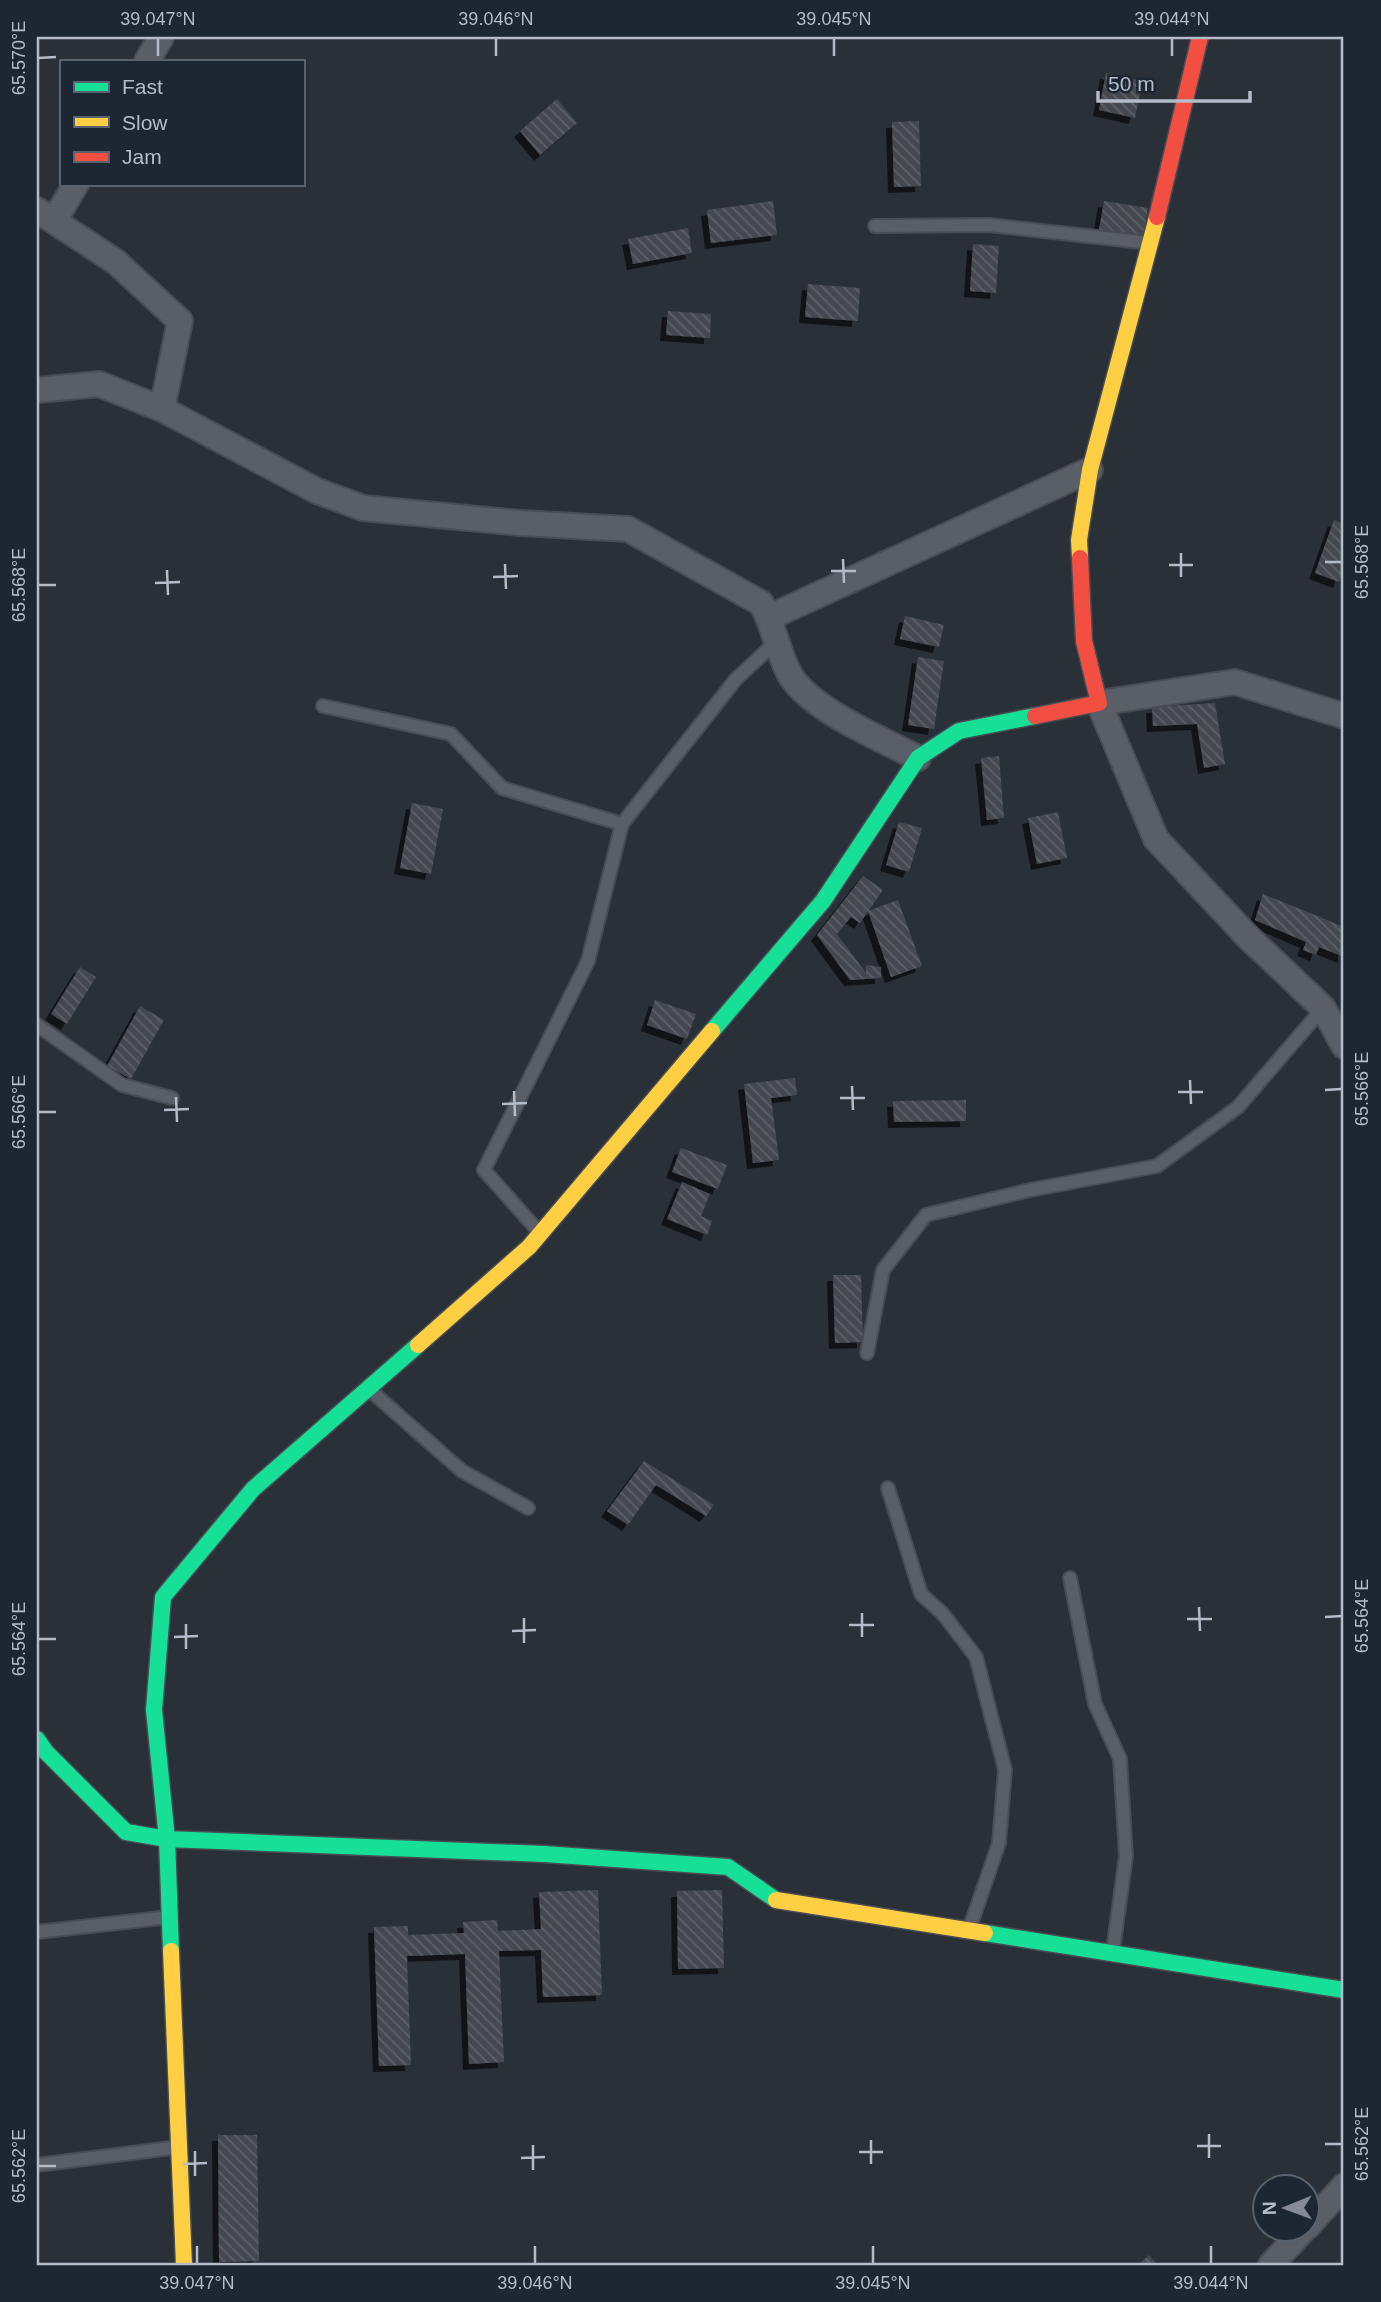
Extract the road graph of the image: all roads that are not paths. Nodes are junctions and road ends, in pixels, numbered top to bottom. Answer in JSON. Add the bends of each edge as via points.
{"nodes":[{"id":1,"x":161,"y":37,"type":"edge"},
{"id":2,"x":1200,"y":37,"type":"edge"},
{"id":3,"x":148,"y":60,"type":"edge"},
{"id":4,"x":74,"y":186,"type":"edge"},
{"id":5,"x":45,"y":215,"type":"edge"},
{"id":6,"x":875,"y":226,"type":"dead end"},
{"id":7,"x":1150,"y":243,"type":"junction"},
{"id":8,"x":37,"y":390,"type":"edge"},
{"id":9,"x":162,"y":409,"type":"junction"},
{"id":10,"x":1090,"y":470,"type":"junction"},
{"id":11,"x":770,"y":617,"type":"junction"},
{"id":12,"x":776,"y":642,"type":"junction"},
{"id":13,"x":1099,"y":703,"type":"junction"},
{"id":14,"x":323,"y":706,"type":"dead end"},
{"id":15,"x":1344,"y":716,"type":"edge"},
{"id":16,"x":918,"y":758,"type":"junction"},
{"id":17,"x":622,"y":824,"type":"junction"},
{"id":18,"x":1323,"y":1008,"type":"junction"},
{"id":19,"x":37,"y":1025,"type":"edge"},
{"id":20,"x":1344,"y":1045,"type":"edge"},
{"id":21,"x":172,"y":1098,"type":"dead end"},
{"id":22,"x":540,"y":1234,"type":"junction"},
{"id":23,"x":867,"y":1353,"type":"dead end"},
{"id":24,"x":368,"y":1388,"type":"junction"},
{"id":25,"x":888,"y":1488,"type":"dead end"},
{"id":26,"x":528,"y":1508,"type":"dead end"},
{"id":27,"x":1070,"y":1578,"type":"dead end"},
{"id":28,"x":37,"y":1739,"type":"edge"},
{"id":29,"x":167,"y":1839,"type":"junction"},
{"id":30,"x":170,"y":1917,"type":"junction"},
{"id":31,"x":968,"y":1930,"type":"junction"},
{"id":32,"x":37,"y":1932,"type":"edge"},
{"id":33,"x":1112,"y":1954,"type":"junction"},
{"id":34,"x":1344,"y":1990,"type":"edge"},
{"id":35,"x":179,"y":2147,"type":"junction"},
{"id":36,"x":37,"y":2165,"type":"edge"},
{"id":37,"x":1344,"y":2186,"type":"edge"},
{"id":38,"x":1322,"y":2210,"type":"edge"},
{"id":39,"x":1292,"y":2242,"type":"edge"},
{"id":40,"x":184,"y":2265,"type":"edge"},
{"id":41,"x":1271,"y":2265,"type":"edge"}],
"edges":[{"from":1,"to":3,"type":"street"},
{"from":2,"to":7,"type":"street"},
{"from":4,"to":5,"type":"street"},
{"from":5,"to":9,"type":"street","via":[[116,262],[180,321]]},
{"from":6,"to":7,"type":"lane","via":[[989,225]]},
{"from":7,"to":10,"type":"street"},
{"from":8,"to":9,"type":"street","via":[[100,384]]},
{"from":9,"to":11,"type":"street","via":[[317,491],[363,508],[628,529],[761,603]]},
{"from":10,"to":11,"type":"street"},
{"from":10,"to":13,"type":"street","via":[[1079,540],[1084,641]]},
{"from":11,"to":12,"type":"street"},
{"from":12,"to":16,"type":"street","via":[[790,676],[826,710]]},
{"from":12,"to":17,"type":"lane","via":[[736,679]]},
{"from":13,"to":15,"type":"street","via":[[1235,682]]},
{"from":13,"to":16,"type":"street","via":[[959,731]]},
{"from":13,"to":18,"type":"street","via":[[1156,839]]},
{"from":14,"to":17,"type":"lane","via":[[451,734],[502,788]]},
{"from":16,"to":22,"type":"street","via":[[823,901]]},
{"from":17,"to":22,"type":"lane","via":[[588,961],[484,1170]]},
{"from":18,"to":20,"type":"street"},
{"from":18,"to":23,"type":"lane","via":[[1238,1107],[1157,1166],[1030,1189],[926,1215],[883,1270]]},
{"from":19,"to":21,"type":"lane","via":[[122,1085]]},
{"from":22,"to":24,"type":"street"},
{"from":24,"to":26,"type":"lane","via":[[461,1471]]},
{"from":24,"to":29,"type":"street","via":[[253,1489],[163,1597],[154,1710]]},
{"from":25,"to":31,"type":"lane","via":[[921,1594],[976,1657],[1004,1770],[999,1843]]},
{"from":27,"to":33,"type":"lane","via":[[1095,1704],[1120,1759],[1126,1856]]},
{"from":28,"to":29,"type":"street","via":[[126,1832]]},
{"from":29,"to":30,"type":"street"},
{"from":29,"to":31,"type":"street","via":[[544,1854],[728,1867],[771,1899]]},
{"from":30,"to":32,"type":"lane"},
{"from":30,"to":35,"type":"street"},
{"from":31,"to":33,"type":"street"},
{"from":33,"to":34,"type":"street"},
{"from":35,"to":36,"type":"lane"},
{"from":35,"to":40,"type":"street"},
{"from":37,"to":38,"type":"street"},
{"from":39,"to":41,"type":"street"}]}
